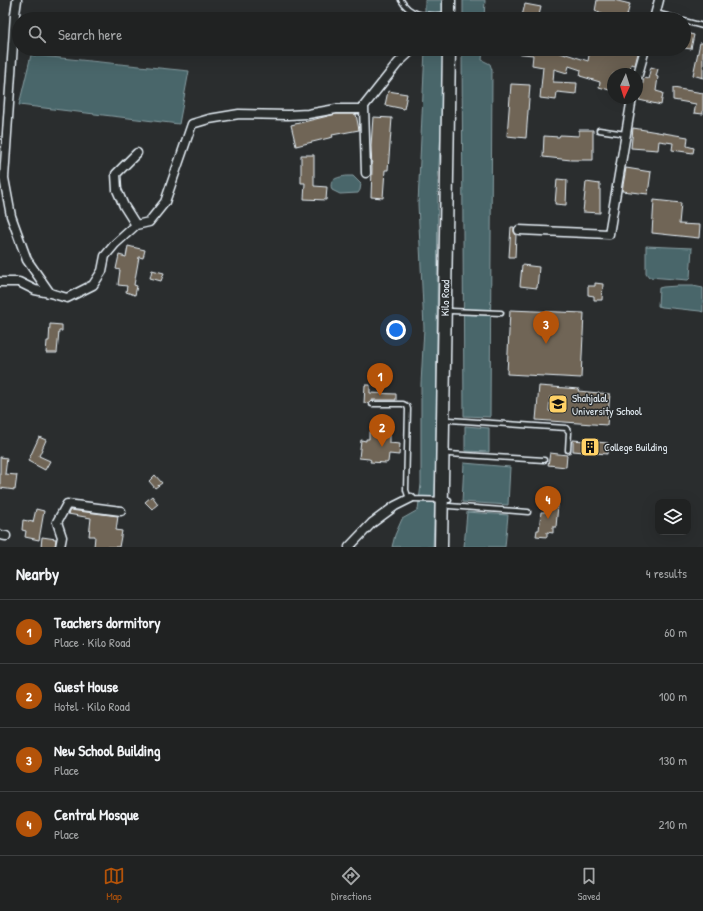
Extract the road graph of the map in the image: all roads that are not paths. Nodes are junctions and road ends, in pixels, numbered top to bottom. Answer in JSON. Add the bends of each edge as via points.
{"nodes":[{"id":1,"x":17,"y":0,"type":"edge"},
{"id":2,"x":401,"y":0,"type":"edge"},
{"id":3,"x":449,"y":0,"type":"edge"},
{"id":4,"x":455,"y":0,"type":"edge"},
{"id":5,"x":659,"y":0,"type":"edge"},
{"id":6,"x":15,"y":12,"type":"edge"},
{"id":7,"x":411,"y":12,"type":"edge"},
{"id":8,"x":450,"y":12,"type":"edge"},
{"id":9,"x":452,"y":12,"type":"edge"},
{"id":10,"x":656,"y":12,"type":"edge"},
{"id":11,"x":691,"y":22,"type":"edge"},
{"id":12,"x":703,"y":26,"type":"edge"},
{"id":13,"x":12,"y":56,"type":"edge"},
{"id":14,"x":406,"y":56,"type":"edge"},
{"id":15,"x":448,"y":56,"type":"edge"},
{"id":16,"x":454,"y":56,"type":"edge"},
{"id":17,"x":643,"y":56,"type":"edge"},
{"id":18,"x":640,"y":68,"type":"edge"},
{"id":19,"x":631,"y":104,"type":"edge"},
{"id":20,"x":364,"y":109,"type":"junction"},
{"id":21,"x":599,"y":130,"type":"dead end"},
{"id":22,"x":626,"y":134,"type":"junction"},
{"id":23,"x":137,"y":153,"type":"dead end"},
{"id":24,"x":366,"y":173,"type":"dead end"},
{"id":25,"x":136,"y":225,"type":"junction"},
{"id":26,"x":519,"y":230,"type":"dead end"},
{"id":27,"x":0,"y":282,"type":"edge"},
{"id":28,"x":50,"y":293,"type":"junction"},
{"id":29,"x":451,"y":311,"type":"junction"},
{"id":30,"x":502,"y":313,"type":"dead end"},
{"id":31,"x":372,"y":404,"type":"dead end"},
{"id":32,"x":450,"y":420,"type":"junction"},
{"id":33,"x":568,"y":450,"type":"dead end"},
{"id":34,"x":449,"y":454,"type":"junction"},
{"id":35,"x":544,"y":460,"type":"dead end"},
{"id":36,"x":411,"y":498,"type":"junction"},
{"id":37,"x":447,"y":502,"type":"junction"},
{"id":38,"x":121,"y":511,"type":"dead end"},
{"id":39,"x":528,"y":512,"type":"dead end"},
{"id":40,"x":60,"y":547,"type":"edge"},
{"id":41,"x":349,"y":547,"type":"edge"},
{"id":42,"x":441,"y":547,"type":"edge"},
{"id":43,"x":449,"y":547,"type":"edge"}],
"edges":[{"from":1,"to":6,"type":"street"},
{"from":2,"to":7,"type":"lane"},
{"from":3,"to":8,"type":"street"},
{"from":4,"to":9,"type":"street"},
{"from":5,"to":10,"type":"street"},
{"from":11,"to":12,"type":"lane"},
{"from":13,"to":28,"type":"street","via":[[4,178],[11,216],[27,260]]},
{"from":14,"to":20,"type":"street","via":[[391,71]]},
{"from":15,"to":37,"type":"street","name":"Kilo Road"},
{"from":16,"to":29,"type":"street","name":"Kilo Road"},
{"from":17,"to":18,"type":"street"},
{"from":19,"to":22,"type":"street"},
{"from":20,"to":24,"type":"street"},
{"from":20,"to":25,"type":"street","via":[[336,109],[288,115],[238,114],[192,124],[165,202],[149,222]]},
{"from":21,"to":22,"type":"lane"},
{"from":22,"to":26,"type":"street","via":[[609,234]]},
{"from":23,"to":25,"type":"street","via":[[116,174],[117,190]]},
{"from":25,"to":28,"type":"street","via":[[105,256],[102,271],[93,285],[67,298]]},
{"from":27,"to":28,"type":"street","via":[[19,282],[35,290]]},
{"from":29,"to":30,"type":"lane"},
{"from":29,"to":32,"type":"street","name":"Kilo Road"},
{"from":31,"to":36,"type":"lane","via":[[407,406],[406,490]]},
{"from":32,"to":33,"type":"lane","via":[[566,428],[569,432]]},
{"from":32,"to":34,"type":"street","name":"Kilo Road"},
{"from":34,"to":35,"type":"lane"},
{"from":34,"to":37,"type":"street","name":"Kilo Road"},
{"from":36,"to":37,"type":"lane"},
{"from":36,"to":41,"type":"street","via":[[372,523]]},
{"from":37,"to":39,"type":"lane"},
{"from":37,"to":42,"type":"street","name":"Kilo Road"},
{"from":37,"to":43,"type":"street","name":"Kilo Road"},
{"from":38,"to":40,"type":"street","via":[[68,504],[57,522],[62,537]]}]}
